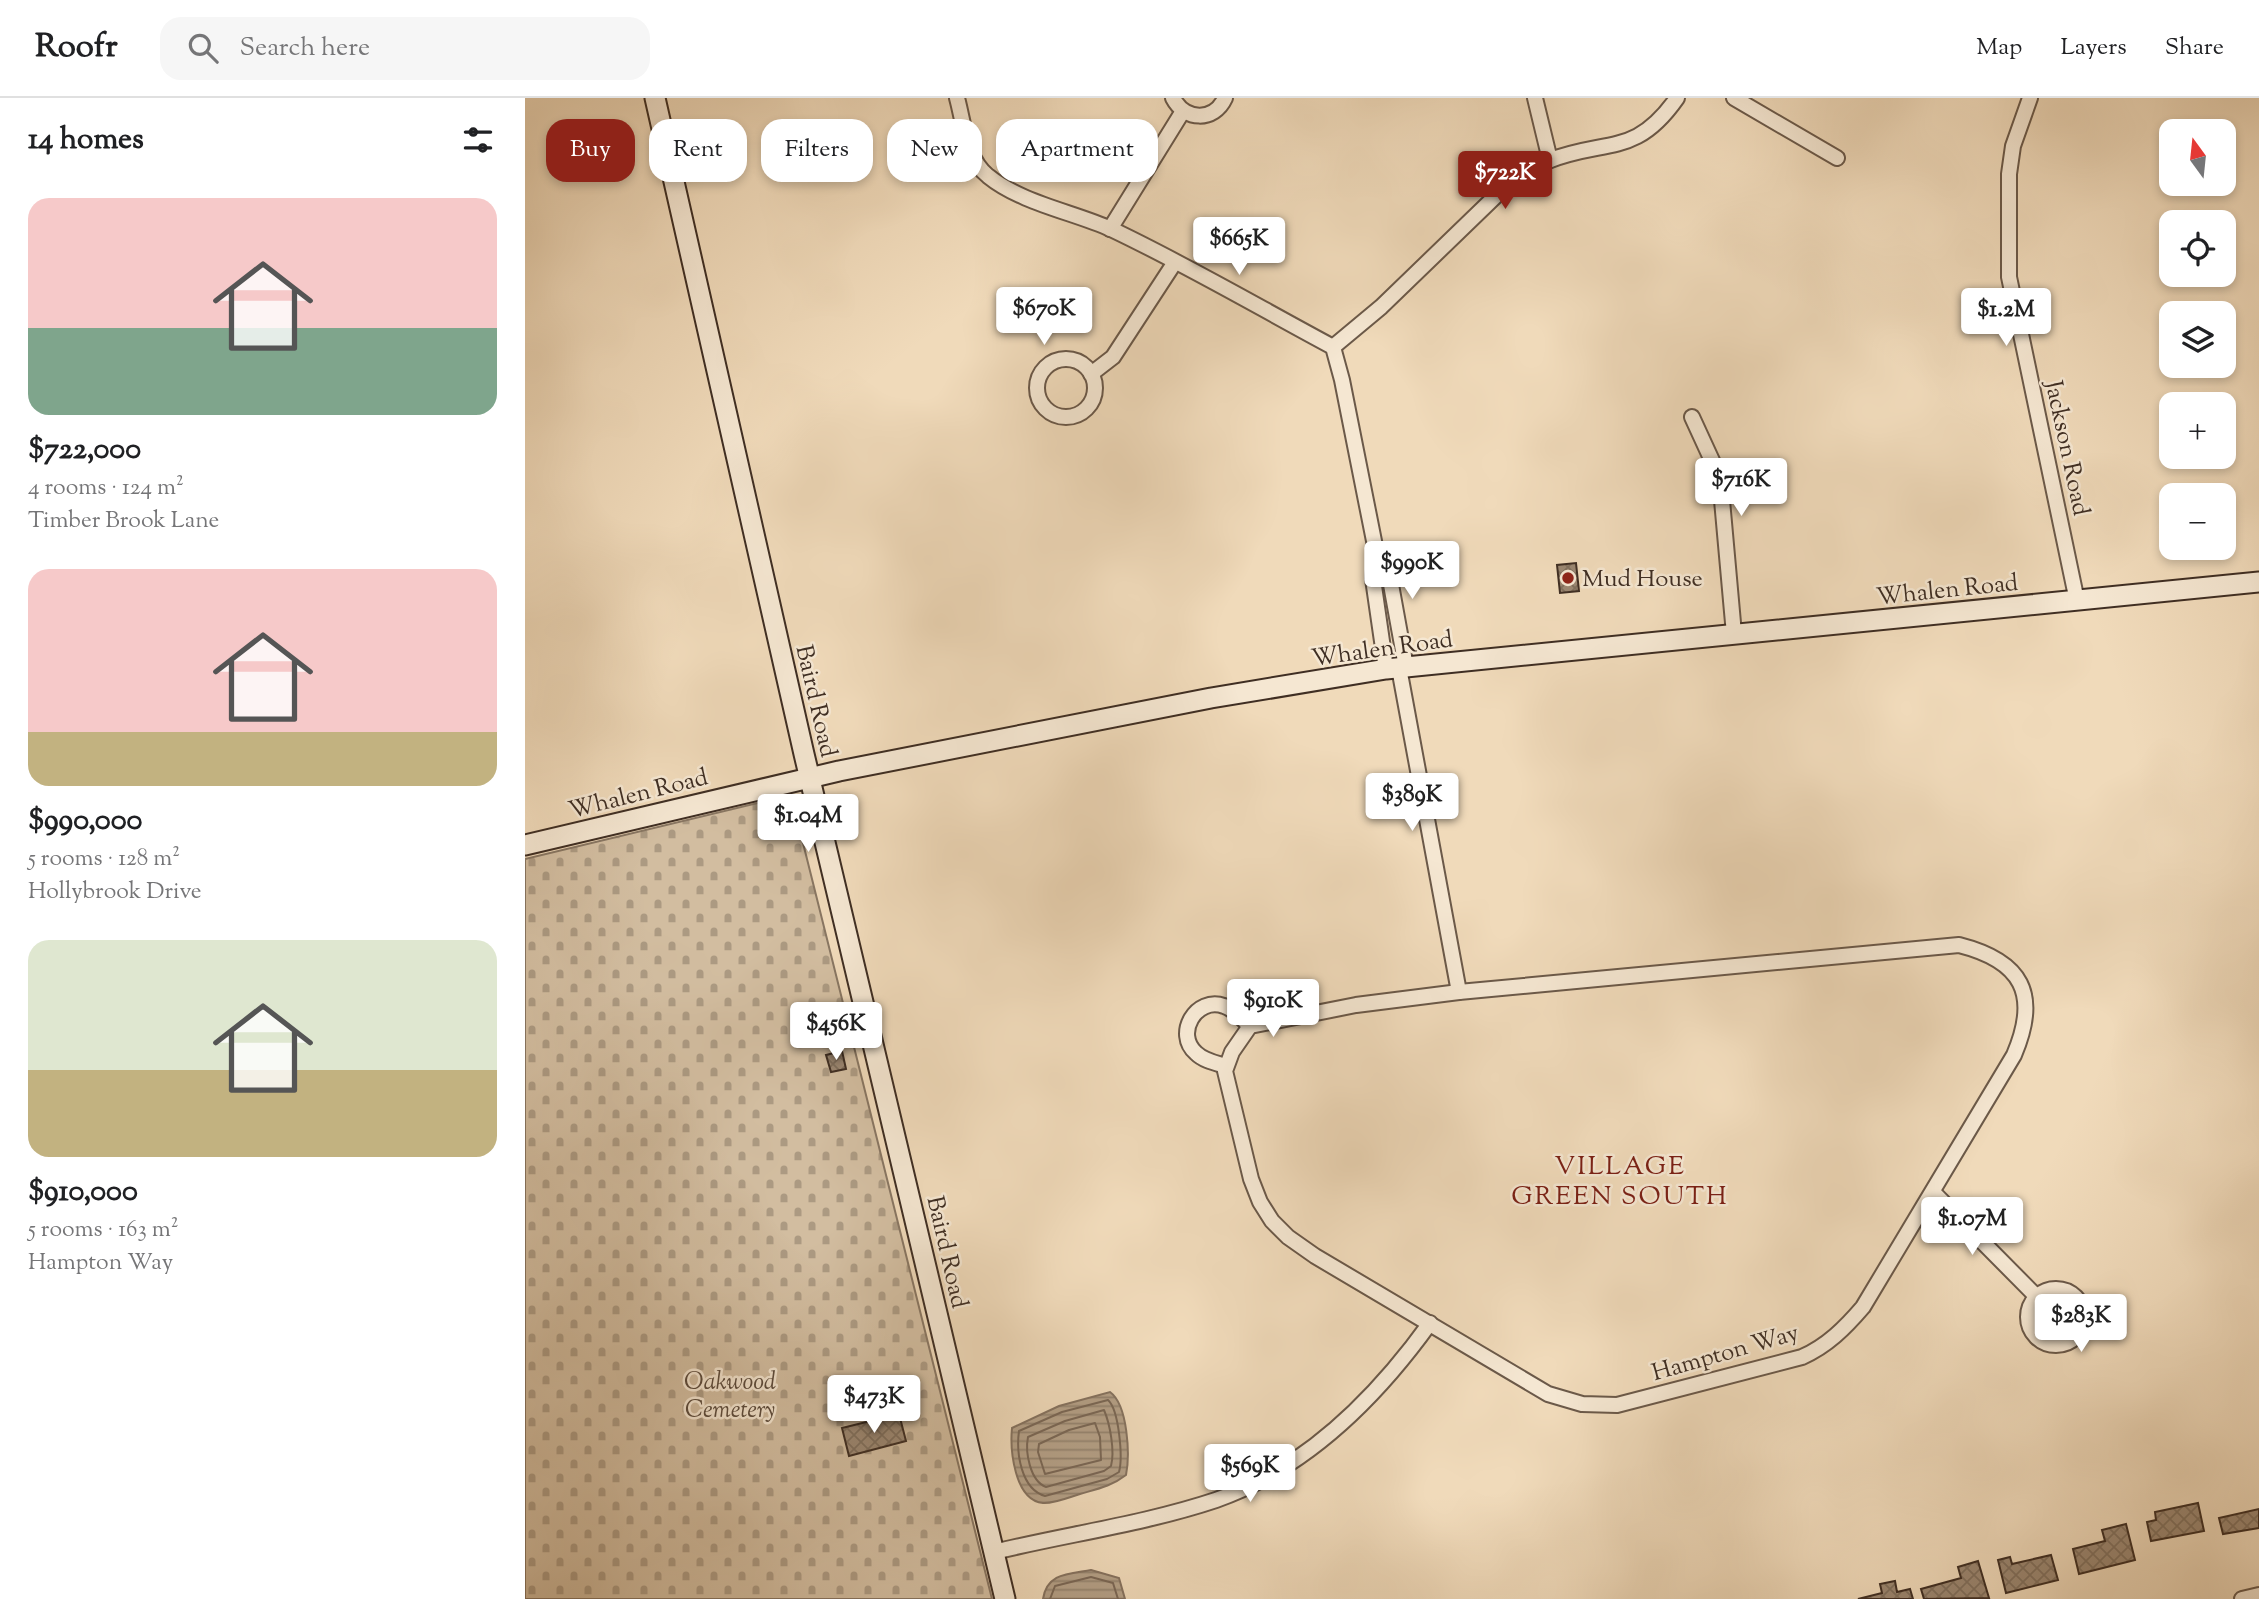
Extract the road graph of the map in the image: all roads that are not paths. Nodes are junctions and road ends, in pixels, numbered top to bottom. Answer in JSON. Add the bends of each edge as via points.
{"nodes":[{"id":1,"x":655,"y":98,"type":"edge"},
{"id":2,"x":957,"y":98,"type":"edge"},
{"id":3,"x":1173,"y":98,"type":"edge"},
{"id":4,"x":1225,"y":98,"type":"edge"},
{"id":5,"x":1535,"y":98,"type":"edge"},
{"id":6,"x":1677,"y":98,"type":"edge"},
{"id":7,"x":1734,"y":98,"type":"edge"},
{"id":8,"x":2030,"y":98,"type":"edge"},
{"id":9,"x":1183,"y":111,"type":"junction"},
{"id":10,"x":1837,"y":158,"type":"dead end"},
{"id":11,"x":1551,"y":160,"type":"junction"},
{"id":12,"x":1110,"y":229,"type":"junction"},
{"id":13,"x":1175,"y":262,"type":"junction"},
{"id":14,"x":1333,"y":347,"type":"junction"},
{"id":15,"x":1091,"y":374,"type":"junction"},
{"id":16,"x":1692,"y":416,"type":"dead end"},
{"id":17,"x":1376,"y":551,"type":"junction"},
{"id":18,"x":2259,"y":582,"type":"edge"},
{"id":19,"x":2077,"y":601,"type":"junction"},
{"id":20,"x":1734,"y":635,"type":"junction"},
{"id":21,"x":1397,"y":668,"type":"junction"},
{"id":22,"x":810,"y":777,"type":"junction"},
{"id":23,"x":525,"y":845,"type":"edge"},
{"id":24,"x":1459,"y":992,"type":"junction"},
{"id":25,"x":1249,"y":1026,"type":"junction"},
{"id":26,"x":1226,"y":1066,"type":"junction"},
{"id":27,"x":1933,"y":1192,"type":"junction"},
{"id":28,"x":2037,"y":1297,"type":"dead end"},
{"id":29,"x":1430,"y":1323,"type":"junction"},
{"id":30,"x":994,"y":1552,"type":"junction"},
{"id":31,"x":2259,"y":1595,"type":"edge"},
{"id":32,"x":1005,"y":1599,"type":"edge"},
{"id":33,"x":2242,"y":1599,"type":"edge"}],
"edges":[{"from":1,"to":22,"type":"street","name":"Baird Road"},
{"from":2,"to":12,"type":"street","via":[[969,146],[988,176],[1016,192]]},
{"from":3,"to":9,"type":"street"},
{"from":4,"to":9,"type":"street","via":[[1210,114],[1191,116]]},
{"from":5,"to":11,"type":"street"},
{"from":6,"to":11,"type":"street","via":[[1658,123],[1641,135],[1622,144]]},
{"from":7,"to":10,"type":"street"},
{"from":8,"to":19,"type":"street","name":"Jackson Road","via":[[2013,146],[2009,174],[2009,277]]},
{"from":9,"to":12,"type":"street"},
{"from":11,"to":14,"type":"street","via":[[1521,174],[1502,190]]},
{"from":12,"to":13,"type":"street"},
{"from":13,"to":14,"type":"street"},
{"from":13,"to":15,"type":"street","via":[[1113,357]]},
{"from":14,"to":17,"type":"street"},
{"from":15,"to":15,"type":"street","via":[[1077,361],[1057,360],[1041,373],[1040,401],[1062,416],[1079,413],[1092,400]]},
{"from":16,"to":20,"type":"street","via":[[1720,478]]},
{"from":17,"to":21,"type":"street","via":[[1389,579]]},
{"from":17,"to":21,"type":"street","via":[[1373,579]]},
{"from":18,"to":19,"type":"street","name":"Whalen Road"},
{"from":19,"to":20,"type":"street","name":"Whalen Road"},
{"from":20,"to":21,"type":"street","name":"Whalen Road"},
{"from":21,"to":22,"type":"street","name":"Whalen Road","via":[[1211,698]]},
{"from":21,"to":24,"type":"street"},
{"from":22,"to":23,"type":"street","name":"Whalen Road"},
{"from":22,"to":30,"type":"street","name":"Baird Road"},
{"from":24,"to":25,"type":"street","name":"Hampton Way","via":[[1356,1005]]},
{"from":24,"to":27,"type":"street","name":"Hampton Way","via":[[1934,946],[1959,945],[1982,951],[1999,960],[2022,989],[2028,1009],[2026,1026],[2014,1055]]},
{"from":25,"to":26,"type":"street"},
{"from":25,"to":26,"type":"street","via":[[1224,1006],[1206,1006],[1192,1016],[1186,1031],[1191,1048],[1204,1059]]},
{"from":26,"to":29,"type":"street","name":"Hampton Way","via":[[1251,1179],[1272,1221],[1315,1256]]},
{"from":27,"to":28,"type":"street"},
{"from":27,"to":29,"type":"street","name":"Hampton Way","via":[[1863,1307],[1828,1342],[1802,1357],[1617,1405],[1581,1404],[1548,1394]]},
{"from":29,"to":30,"type":"street","via":[[1383,1385],[1294,1460],[1257,1482],[1174,1513]]},
{"from":30,"to":32,"type":"street","name":"Baird Road"},
{"from":31,"to":33,"type":"street"}]}
